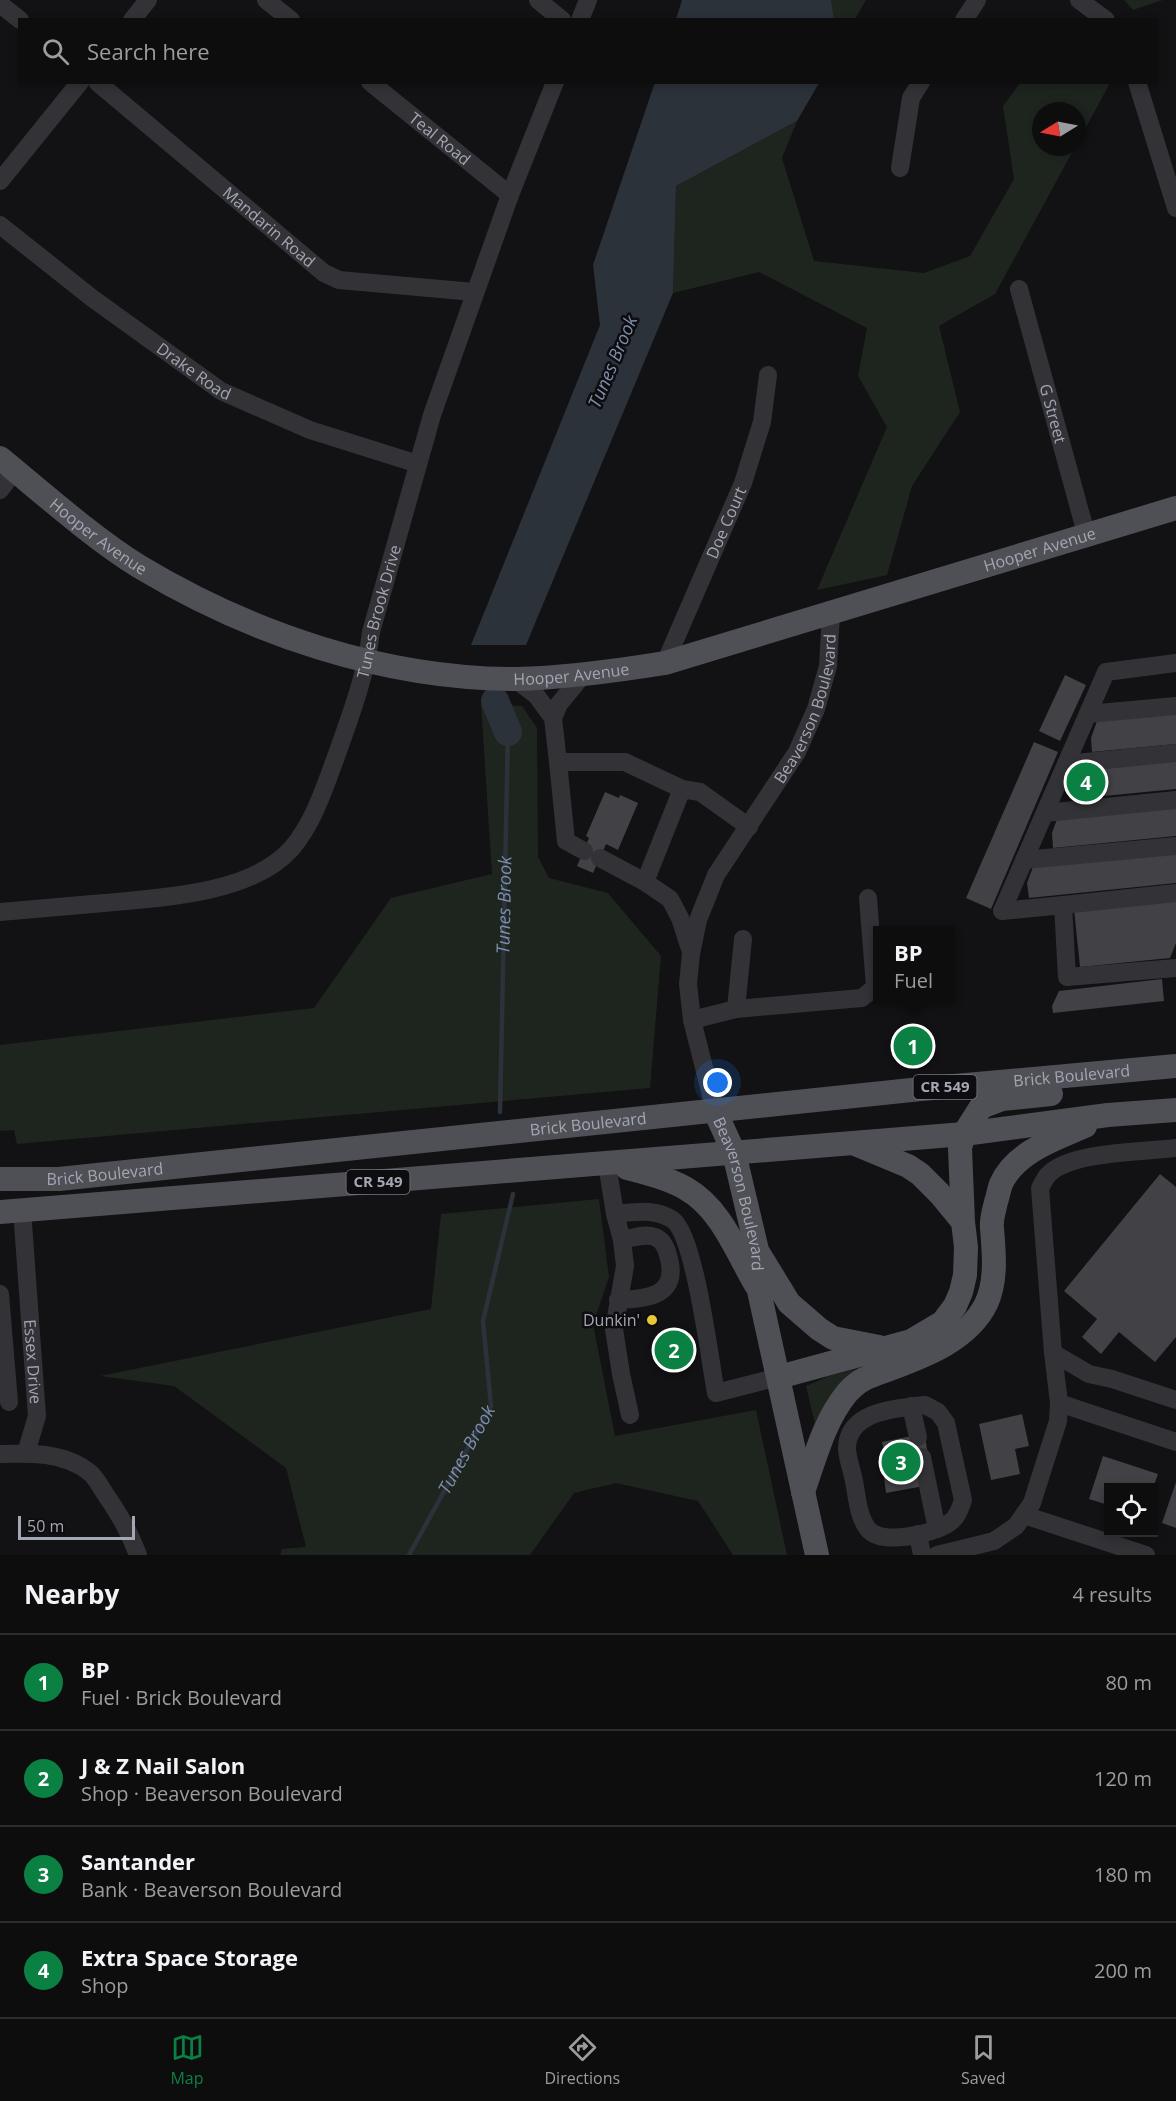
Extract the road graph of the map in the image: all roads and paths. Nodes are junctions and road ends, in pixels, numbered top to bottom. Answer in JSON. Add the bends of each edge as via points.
{"nodes":[{"id":1,"x":148,"y":0,"type":"edge"},
{"id":2,"x":266,"y":0,"type":"edge"},
{"id":3,"x":538,"y":0,"type":"edge"},
{"id":4,"x":588,"y":0,"type":"edge"},
{"id":5,"x":977,"y":0,"type":"edge"},
{"id":6,"x":1079,"y":0,"type":"edge"},
{"id":7,"x":0,"y":4,"type":"edge"},
{"id":8,"x":18,"y":18,"type":"edge"},
{"id":9,"x":134,"y":18,"type":"edge"},
{"id":10,"x":288,"y":18,"type":"edge"},
{"id":11,"x":560,"y":18,"type":"edge"},
{"id":12,"x":581,"y":18,"type":"edge"},
{"id":13,"x":965,"y":18,"type":"edge"},
{"id":14,"x":1103,"y":18,"type":"edge"},
{"id":15,"x":78,"y":84,"type":"edge"},
{"id":16,"x":99,"y":84,"type":"edge"},
{"id":17,"x":371,"y":84,"type":"edge"},
{"id":18,"x":554,"y":84,"type":"edge"},
{"id":19,"x":920,"y":84,"type":"edge"},
{"id":20,"x":1138,"y":84,"type":"edge"},
{"id":21,"x":900,"y":168,"type":"dead end"},
{"id":22,"x":0,"y":181,"type":"edge"},
{"id":23,"x":510,"y":195,"type":"junction"},
{"id":24,"x":1176,"y":208,"type":"edge"},
{"id":25,"x":0,"y":225,"type":"edge"},
{"id":26,"x":1019,"y":289,"type":"dead end"},
{"id":27,"x":474,"y":292,"type":"junction"},
{"id":28,"x":768,"y":375,"type":"dead end"},
{"id":29,"x":8,"y":464,"type":"edge"},
{"id":30,"x":418,"y":464,"type":"junction"},
{"id":31,"x":0,"y":490,"type":"edge"},
{"id":32,"x":1176,"y":508,"type":"edge"},
{"id":33,"x":1087,"y":537,"type":"junction"},
{"id":34,"x":831,"y":614,"type":"junction"},
{"id":35,"x":368,"y":660,"type":"junction"},
{"id":36,"x":665,"y":663,"type":"junction"},
{"id":37,"x":1176,"y":663,"type":"edge"},
{"id":38,"x":582,"y":676,"type":"junction"},
{"id":39,"x":515,"y":679,"type":"junction"},
{"id":40,"x":1176,"y":706,"type":"edge"},
{"id":41,"x":1088,"y":714,"type":"junction"},
{"id":42,"x":553,"y":718,"type":"junction"},
{"id":43,"x":1176,"y":753,"type":"edge"},
{"id":44,"x":558,"y":762,"type":"junction"},
{"id":45,"x":1066,"y":764,"type":"junction"},
{"id":46,"x":682,"y":789,"type":"junction"},
{"id":47,"x":1176,"y":800,"type":"edge"},
{"id":48,"x":1045,"y":813,"type":"junction"},
{"id":49,"x":749,"y":826,"type":"junction"},
{"id":50,"x":1176,"y":846,"type":"edge"},
{"id":51,"x":1024,"y":860,"type":"junction"},
{"id":52,"x":645,"y":882,"type":"junction"},
{"id":53,"x":1176,"y":893,"type":"edge"},
{"id":54,"x":868,"y":898,"type":"dead end"},
{"id":55,"x":1063,"y":905,"type":"junction"},
{"id":56,"x":0,"y":912,"type":"edge"},
{"id":57,"x":743,"y":939,"type":"dead end"},
{"id":58,"x":691,"y":954,"type":"junction"},
{"id":59,"x":873,"y":962,"type":"edge"},
{"id":60,"x":1176,"y":968,"type":"edge"},
{"id":61,"x":873,"y":989,"type":"edge"},
{"id":62,"x":736,"y":1010,"type":"junction"},
{"id":63,"x":692,"y":1020,"type":"junction"},
{"id":64,"x":1176,"y":1066,"type":"edge"},
{"id":65,"x":1176,"y":1079,"type":"edge"},
{"id":66,"x":1176,"y":1110,"type":"edge"},
{"id":67,"x":715,"y":1111,"type":"junction"},
{"id":68,"x":1108,"y":1115,"type":"junction"},
{"id":69,"x":964,"y":1134,"type":"junction"},
{"id":70,"x":850,"y":1142,"type":"junction"},
{"id":71,"x":1176,"y":1148,"type":"edge"},
{"id":72,"x":734,"y":1154,"type":"junction"},
{"id":73,"x":609,"y":1164,"type":"junction"},
{"id":74,"x":0,"y":1179,"type":"edge"},
{"id":75,"x":59,"y":1179,"type":"junction"},
{"id":76,"x":11,"y":1211,"type":"edge"},
{"id":77,"x":615,"y":1214,"type":"junction"},
{"id":78,"x":963,"y":1222,"type":"junction"},
{"id":79,"x":622,"y":1240,"type":"junction"},
{"id":80,"x":757,"y":1250,"type":"junction"},
{"id":81,"x":691,"y":1255,"type":"junction"},
{"id":82,"x":670,"y":1261,"type":"junction"},
{"id":83,"x":759,"y":1291,"type":"junction"},
{"id":84,"x":0,"y":1294,"type":"edge"},
{"id":85,"x":618,"y":1300,"type":"junction"},
{"id":86,"x":884,"y":1348,"type":"junction"},
{"id":87,"x":1053,"y":1353,"type":"junction"},
{"id":88,"x":779,"y":1377,"type":"junction"},
{"id":89,"x":36,"y":1400,"type":"junction"},
{"id":90,"x":1176,"y":1400,"type":"edge"},
{"id":91,"x":5,"y":1402,"type":"edge"},
{"id":92,"x":1059,"y":1403,"type":"junction"},
{"id":93,"x":911,"y":1406,"type":"junction"},
{"id":94,"x":630,"y":1415,"type":"dead end"},
{"id":95,"x":918,"y":1437,"type":"dead end"},
{"id":96,"x":1176,"y":1442,"type":"edge"},
{"id":97,"x":26,"y":1453,"type":"junction"},
{"id":98,"x":0,"y":1454,"type":"edge"},
{"id":99,"x":922,"y":1457,"type":"dead end"},
{"id":100,"x":803,"y":1492,"type":"junction"},
{"id":101,"x":1024,"y":1515,"type":"junction"},
{"id":102,"x":937,"y":1529,"type":"junction"},
{"id":103,"x":918,"y":1534,"type":"junction"},
{"id":104,"x":138,"y":1555,"type":"edge"},
{"id":105,"x":817,"y":1555,"type":"edge"},
{"id":106,"x":922,"y":1555,"type":"edge"},
{"id":107,"x":937,"y":1555,"type":"edge"},
{"id":108,"x":1146,"y":1555,"type":"edge"}],
"edges":[{"from":1,"to":9,"type":"street"},
{"from":2,"to":10,"type":"street"},
{"from":3,"to":11,"type":"street"},
{"from":4,"to":12,"type":"street"},
{"from":5,"to":13,"type":"street"},
{"from":6,"to":14,"type":"street"},
{"from":7,"to":8,"type":"street"},
{"from":15,"to":22,"type":"street"},
{"from":16,"to":27,"type":"street","name":"Mandarin Road","via":[[324,273],[339,280]]},
{"from":17,"to":23,"type":"street","name":"Teal Road"},
{"from":18,"to":23,"type":"street","name":"Tunes Brook Drive"},
{"from":19,"to":21,"type":"street","via":[[911,98]]},
{"from":20,"to":24,"type":"street"},
{"from":23,"to":27,"type":"street","name":"Tunes Brook Drive"},
{"from":25,"to":30,"type":"street","name":"Drake Road","via":[[92,298],[221,391],[310,430]]},
{"from":26,"to":33,"type":"street","name":"G Street"},
{"from":27,"to":30,"type":"street","name":"Tunes Brook Drive"},
{"from":28,"to":36,"type":"street","name":"Doe Court","via":[[762,422],[742,483]]},
{"from":29,"to":31,"type":"street"},
{"from":29,"to":35,"type":"main road","name":"Hooper Avenue","via":[[139,566],[192,596],[252,624]]},
{"from":30,"to":35,"type":"street","name":"Tunes Brook Drive","via":[[371,632]]},
{"from":32,"to":33,"type":"main road","name":"Hooper Avenue"},
{"from":33,"to":34,"type":"main road","name":"Hooper Avenue"},
{"from":34,"to":36,"type":"main road","name":"Hooper Avenue"},
{"from":34,"to":49,"type":"street","name":"Beaverson Boulevard","via":[[828,666],[816,709],[797,752]]},
{"from":35,"to":39,"type":"main road","name":"Hooper Avenue","via":[[412,669]]},
{"from":35,"to":56,"type":"street","name":"Tunes Brook Drive","via":[[329,776],[308,823],[292,848],[271,867],[245,879],[179,896]]},
{"from":36,"to":38,"type":"main road","name":"Hooper Avenue"},
{"from":37,"to":41,"type":"street","via":[[1106,672]]},
{"from":38,"to":39,"type":"main road","name":"Hooper Avenue"},
{"from":38,"to":42,"type":"street"},
{"from":39,"to":42,"type":"street","via":[[536,695]]},
{"from":40,"to":41,"type":"street"},
{"from":41,"to":45,"type":"street"},
{"from":42,"to":44,"type":"street"},
{"from":43,"to":45,"type":"street"},
{"from":44,"to":46,"type":"street","via":[[625,762]]},
{"from":44,"to":52,"type":"street","via":[[566,842]]},
{"from":45,"to":48,"type":"street"},
{"from":46,"to":49,"type":"street","via":[[700,792]]},
{"from":46,"to":52,"type":"street"},
{"from":47,"to":48,"type":"street"},
{"from":48,"to":51,"type":"street"},
{"from":49,"to":58,"type":"street","name":"Beaverson Boulevard","via":[[716,875],[698,920]]},
{"from":50,"to":51,"type":"street"},
{"from":51,"to":55,"type":"street","via":[[1002,911]]},
{"from":52,"to":58,"type":"street","via":[[670,899]]},
{"from":53,"to":55,"type":"street"},
{"from":54,"to":59,"type":"street"},
{"from":55,"to":60,"type":"street","via":[[1067,977]]},
{"from":57,"to":62,"type":"street"},
{"from":58,"to":63,"type":"street","name":"Beaverson Boulevard","via":[[688,984]]},
{"from":61,"to":62,"type":"street","via":[[862,998],[844,1001]]},
{"from":62,"to":63,"type":"street"},
{"from":63,"to":67,"type":"street","name":"Beaverson Boulevard"},
{"from":64,"to":67,"type":"main road","name":"Brick Boulevard","number":"CR 549"},
{"from":65,"to":69,"type":"main road","via":[[1002,1099],[981,1107]]},
{"from":66,"to":68,"type":"main road","name":"Brick Boulevard","number":"CR 549"},
{"from":67,"to":72,"type":"main road","name":"Beaverson Boulevard"},
{"from":67,"to":75,"type":"main road","name":"Brick Boulevard","number":"CR 549"},
{"from":68,"to":69,"type":"main road","name":"Brick Boulevard","number":"CR 549"},
{"from":68,"to":100,"type":"main road","via":[[1026,1155],[1014,1165],[1001,1184],[991,1221],[993,1281],[986,1304],[969,1326],[946,1345],[867,1376],[848,1391],[822,1437]]},
{"from":69,"to":70,"type":"main road","name":"Brick Boulevard","number":"CR 549"},
{"from":69,"to":78,"type":"main road","via":[[960,1148]]},
{"from":70,"to":72,"type":"main road","name":"Brick Boulevard","number":"CR 549"},
{"from":70,"to":78,"type":"main road","via":[[920,1174]]},
{"from":71,"to":87,"type":"street","via":[[1082,1158],[1047,1175],[1040,1188]]},
{"from":72,"to":73,"type":"main road","name":"Brick Boulevard","number":"CR 549"},
{"from":72,"to":80,"type":"main road","name":"Beaverson Boulevard"},
{"from":73,"to":76,"type":"main road","name":"Brick Boulevard","number":"CR 549"},
{"from":73,"to":77,"type":"street"},
{"from":73,"to":83,"type":"main road","via":[[685,1188],[705,1203],[721,1221]]},
{"from":74,"to":75,"type":"main road","name":"Brick Boulevard","number":"CR 549"},
{"from":75,"to":76,"type":"main road"},
{"from":76,"to":89,"type":"street","name":"Essex Drive"},
{"from":77,"to":79,"type":"street"},
{"from":77,"to":81,"type":"street","via":[[662,1214],[676,1222]]},
{"from":78,"to":86,"type":"main road","via":[[965,1275],[955,1306],[931,1331]]},
{"from":79,"to":82,"type":"street","via":[[653,1236],[662,1241]]},
{"from":79,"to":85,"type":"street","via":[[625,1266]]},
{"from":80,"to":83,"type":"main road","name":"Beaverson Boulevard"},
{"from":80,"to":86,"type":"main road","via":[[789,1303],[819,1329],[833,1338]]},
{"from":81,"to":82,"type":"street"},
{"from":81,"to":88,"type":"street","via":[[716,1394]]},
{"from":82,"to":85,"type":"street","via":[[670,1282],[664,1290],[645,1298]]},
{"from":83,"to":88,"type":"main road","name":"Beaverson Boulevard"},
{"from":84,"to":91,"type":"street"},
{"from":85,"to":94,"type":"street","via":[[614,1329]]},
{"from":86,"to":88,"type":"main road"},
{"from":87,"to":90,"type":"street","via":[[1089,1374]]},
{"from":87,"to":92,"type":"street"},
{"from":88,"to":100,"type":"main road","name":"Beaverson Boulevard"},
{"from":89,"to":91,"type":"street"},
{"from":89,"to":97,"type":"street","name":"Essex Drive","via":[[37,1416]]},
{"from":92,"to":96,"type":"street"},
{"from":92,"to":101,"type":"street","via":[[1058,1421],[1032,1503]]},
{"from":93,"to":95,"type":"street"},
{"from":93,"to":102,"type":"street","via":[[925,1405],[938,1412],[946,1423],[963,1500],[951,1522]]},
{"from":93,"to":103,"type":"street","via":[[870,1415],[857,1422],[849,1434],[847,1450],[868,1530],[880,1538]]},
{"from":97,"to":98,"type":"street"},
{"from":97,"to":104,"type":"street","via":[[70,1461],[90,1473],[126,1524]]},
{"from":99,"to":102,"type":"street"},
{"from":100,"to":105,"type":"main road","name":"Beaverson Boulevard"},
{"from":101,"to":107,"type":"street","via":[[1016,1526],[994,1541]]},
{"from":101,"to":108,"type":"street"},
{"from":102,"to":103,"type":"street"},
{"from":103,"to":106,"type":"street"}]}
